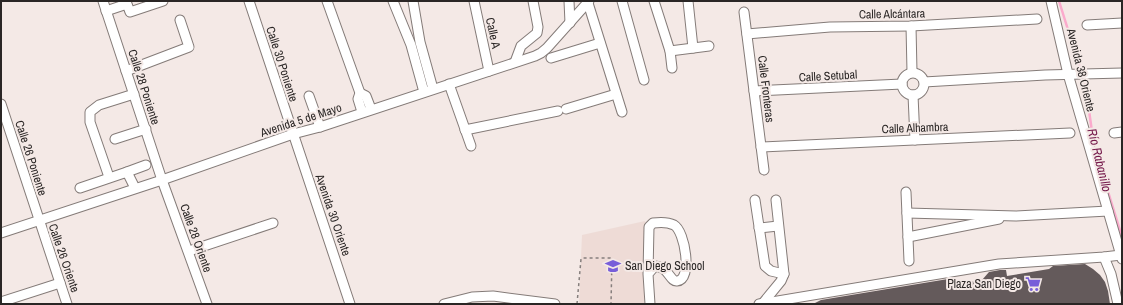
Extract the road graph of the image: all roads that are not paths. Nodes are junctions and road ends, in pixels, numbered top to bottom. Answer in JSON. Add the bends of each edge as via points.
{"nodes":[{"id":1,"x":103,"y":1,"type":"edge"},
{"id":2,"x":163,"y":1,"type":"edge"},
{"id":3,"x":248,"y":1,"type":"edge"},
{"id":4,"x":328,"y":1,"type":"edge"},
{"id":5,"x":394,"y":1,"type":"edge"},
{"id":6,"x":413,"y":1,"type":"edge"},
{"id":7,"x":474,"y":1,"type":"edge"},
{"id":8,"x":533,"y":1,"type":"edge"},
{"id":9,"x":569,"y":1,"type":"edge"},
{"id":10,"x":622,"y":1,"type":"edge"},
{"id":11,"x":654,"y":1,"type":"edge"},
{"id":12,"x":688,"y":1,"type":"edge"},
{"id":13,"x":1052,"y":1,"type":"edge"},
{"id":14,"x":588,"y":2,"type":"edge"},
{"id":15,"x":106,"y":11,"type":"junction"},
{"id":16,"x":744,"y":12,"type":"dead end"},
{"id":17,"x":1037,"y":19,"type":"dead end"},
{"id":18,"x":180,"y":20,"type":"dead end"},
{"id":19,"x":570,"y":23,"type":"junction"},
{"id":20,"x":1122,"y":23,"type":"edge"},
{"id":21,"x":1087,"y":25,"type":"dead end"},
{"id":22,"x":911,"y":26,"type":"junction"},
{"id":23,"x":747,"y":34,"type":"junction"},
{"id":24,"x":600,"y":43,"type":"junction"},
{"id":25,"x":709,"y":46,"type":"dead end"},
{"id":26,"x":693,"y":48,"type":"junction"},
{"id":27,"x":670,"y":51,"type":"junction"},
{"id":28,"x":551,"y":58,"type":"dead end"},
{"id":29,"x":515,"y":62,"type":"junction"},
{"id":30,"x":672,"y":68,"type":"dead end"},
{"id":31,"x":126,"y":71,"type":"junction"},
{"id":32,"x":489,"y":71,"type":"junction"},
{"id":33,"x":912,"y":72,"type":"junction"},
{"id":34,"x":1122,"y":73,"type":"edge"},
{"id":35,"x":1068,"y":74,"type":"junction"},
{"id":36,"x":644,"y":80,"type":"dead end"},
{"id":37,"x":924,"y":82,"type":"junction"},
{"id":38,"x":449,"y":84,"type":"junction"},
{"id":39,"x":902,"y":84,"type":"junction"},
{"id":40,"x":429,"y":90,"type":"junction"},
{"id":41,"x":754,"y":91,"type":"junction"},
{"id":42,"x":134,"y":94,"type":"junction"},
{"id":43,"x":616,"y":94,"type":"junction"},
{"id":44,"x":913,"y":95,"type":"junction"},
{"id":45,"x":309,"y":96,"type":"dead end"},
{"id":46,"x":1,"y":104,"type":"edge"},
{"id":47,"x":367,"y":111,"type":"junction"},
{"id":48,"x":622,"y":112,"type":"dead end"},
{"id":49,"x":320,"y":127,"type":"junction"},
{"id":50,"x":146,"y":129,"type":"junction"},
{"id":51,"x":465,"y":130,"type":"junction"},
{"id":52,"x":1070,"y":133,"type":"dead end"},
{"id":53,"x":293,"y":134,"type":"junction"},
{"id":54,"x":115,"y":139,"type":"dead end"},
{"id":55,"x":915,"y":140,"type":"junction"},
{"id":56,"x":471,"y":146,"type":"dead end"},
{"id":57,"x":762,"y":146,"type":"junction"},
{"id":58,"x":146,"y":165,"type":"dead end"},
{"id":59,"x":764,"y":170,"type":"dead end"},
{"id":60,"x":127,"y":172,"type":"junction"},
{"id":61,"x":110,"y":177,"type":"junction"},
{"id":62,"x":162,"y":180,"type":"junction"},
{"id":63,"x":80,"y":188,"type":"dead end"},
{"id":64,"x":135,"y":188,"type":"junction"},
{"id":65,"x":906,"y":192,"type":"dead end"},
{"id":66,"x":755,"y":200,"type":"dead end"},
{"id":67,"x":776,"y":200,"type":"dead end"},
{"id":68,"x":1108,"y":211,"type":"junction"},
{"id":69,"x":907,"y":213,"type":"junction"},
{"id":70,"x":1016,"y":216,"type":"junction"},
{"id":71,"x":39,"y":221,"type":"junction"},
{"id":72,"x":273,"y":223,"type":"dead end"},
{"id":73,"x":778,"y":226,"type":"junction"},
{"id":74,"x":759,"y":228,"type":"junction"},
{"id":75,"x":1,"y":233,"type":"edge"},
{"id":76,"x":908,"y":237,"type":"junction"},
{"id":77,"x":188,"y":251,"type":"junction"},
{"id":78,"x":1104,"y":257,"type":"junction"},
{"id":79,"x":1122,"y":257,"type":"edge"},
{"id":80,"x":909,"y":261,"type":"dead end"},
{"id":81,"x":648,"y":274,"type":"junction"},
{"id":82,"x":784,"y":274,"type":"junction"},
{"id":83,"x":60,"y":283,"type":"junction"},
{"id":84,"x":1,"y":302,"type":"edge"},
{"id":85,"x":67,"y":304,"type":"edge"},
{"id":86,"x":207,"y":304,"type":"edge"},
{"id":87,"x":350,"y":304,"type":"edge"},
{"id":88,"x":444,"y":304,"type":"edge"},
{"id":89,"x":556,"y":304,"type":"edge"},
{"id":90,"x":650,"y":304,"type":"edge"},
{"id":91,"x":761,"y":304,"type":"edge"},
{"id":92,"x":1118,"y":304,"type":"edge"}],
"edges":[{"from":1,"to":15,"type":"street","name":"Calle 28 Poniente"},
{"from":2,"to":15,"type":"street","via":[[130,12],[127,4]]},
{"from":3,"to":53,"type":"street","name":"Calle 30 Poniente"},
{"from":4,"to":47,"type":"street","via":[[360,93],[366,96]]},
{"from":5,"to":40,"type":"street"},
{"from":6,"to":40,"type":"street"},
{"from":7,"to":32,"type":"street","name":"Calle A"},
{"from":8,"to":29,"type":"street","via":[[537,33],[521,46]]},
{"from":9,"to":19,"type":"street"},
{"from":10,"to":36,"type":"street"},
{"from":11,"to":27,"type":"street"},
{"from":12,"to":26,"type":"street"},
{"from":13,"to":35,"type":"street","name":"Avenida 38 Oriente"},
{"from":14,"to":19,"type":"street","name":"Avenida 5 de Mayo"},
{"from":14,"to":24,"type":"street"},
{"from":15,"to":31,"type":"street","name":"Calle 28 Poniente"},
{"from":16,"to":23,"type":"street","name":"Calle Fronteras"},
{"from":17,"to":22,"type":"street","name":"Calle Alcántara"},
{"from":18,"to":31,"type":"street","via":[[188,47]]},
{"from":19,"to":29,"type":"street","name":"Avenida 5 de Mayo","via":[[541,53]]},
{"from":20,"to":21,"type":"street"},
{"from":22,"to":23,"type":"street","name":"Calle Alcántara","via":[[830,27]]},
{"from":22,"to":33,"type":"street"},
{"from":23,"to":41,"type":"street","name":"Calle Fronteras"},
{"from":24,"to":28,"type":"street"},
{"from":24,"to":43,"type":"street"},
{"from":25,"to":26,"type":"street"},
{"from":26,"to":27,"type":"street"},
{"from":27,"to":30,"type":"street"},
{"from":29,"to":32,"type":"street","name":"Avenida 5 de Mayo"},
{"from":31,"to":42,"type":"street","name":"Calle 28 Poniente"},
{"from":32,"to":38,"type":"street","name":"Avenida 5 de Mayo"},
{"from":33,"to":37,"type":"street","via":[[919,74]]},
{"from":33,"to":39,"type":"street","via":[[906,75]]},
{"from":34,"to":35,"type":"street"},
{"from":35,"to":37,"type":"street"},
{"from":35,"to":68,"type":"street","name":"Avenida 38 Oriente"},
{"from":37,"to":44,"type":"street","via":[[920,93]]},
{"from":38,"to":40,"type":"street","name":"Avenida 5 de Mayo"},
{"from":38,"to":51,"type":"street"},
{"from":39,"to":41,"type":"street","name":"Calle Setubal"},
{"from":39,"to":44,"type":"street","via":[[906,93]]},
{"from":40,"to":47,"type":"street","name":"Avenida 5 de Mayo"},
{"from":41,"to":57,"type":"street","name":"Calle Fronteras"},
{"from":42,"to":50,"type":"street","name":"Calle 28 Poniente"},
{"from":42,"to":61,"type":"street","via":[[99,105],[90,112],[90,122]]},
{"from":43,"to":48,"type":"street"},
{"from":43,"to":51,"type":"street","via":[[562,110]]},
{"from":44,"to":55,"type":"street"},
{"from":45,"to":49,"type":"street"},
{"from":46,"to":71,"type":"street","name":"Calle 26 Poniente"},
{"from":47,"to":49,"type":"street","name":"Avenida 5 de Mayo"},
{"from":49,"to":53,"type":"street","name":"Avenida 5 de Mayo"},
{"from":50,"to":54,"type":"street"},
{"from":50,"to":62,"type":"street","name":"Calle 28 Poniente"},
{"from":51,"to":56,"type":"street"},
{"from":52,"to":55,"type":"street","name":"Calle Alhambra"},
{"from":53,"to":62,"type":"street","name":"Avenida 5 de Mayo"},
{"from":53,"to":87,"type":"street","name":"Avenida 30 Oriente"},
{"from":55,"to":57,"type":"street","name":"Calle Alhambra"},
{"from":57,"to":59,"type":"street","name":"Calle Fronteras"},
{"from":58,"to":60,"type":"street"},
{"from":60,"to":61,"type":"street"},
{"from":60,"to":64,"type":"street"},
{"from":61,"to":63,"type":"street"},
{"from":62,"to":64,"type":"street","name":"Avenida 5 de Mayo"},
{"from":62,"to":77,"type":"street","name":"Calle 28 Oriente"},
{"from":64,"to":71,"type":"street","name":"Avenida 5 de Mayo"},
{"from":65,"to":69,"type":"street"},
{"from":66,"to":74,"type":"street"},
{"from":67,"to":73,"type":"street"},
{"from":68,"to":70,"type":"street"},
{"from":68,"to":79,"type":"street","name":"Avenida 38 Oriente"},
{"from":69,"to":70,"type":"street"},
{"from":69,"to":76,"type":"street"},
{"from":70,"to":76,"type":"street"},
{"from":71,"to":75,"type":"street","name":"Avenida 5 de Mayo"},
{"from":71,"to":83,"type":"street","name":"Calle 26 Oriente"},
{"from":72,"to":77,"type":"street"},
{"from":73,"to":74,"type":"street"},
{"from":73,"to":82,"type":"street"},
{"from":74,"to":82,"type":"street","via":[[765,266],[771,271]]},
{"from":76,"to":80,"type":"street"},
{"from":77,"to":86,"type":"street","name":"Calle 28 Oriente"},
{"from":78,"to":79,"type":"street"},
{"from":78,"to":91,"type":"street","via":[[999,264]]},
{"from":78,"to":92,"type":"street"},
{"from":81,"to":81,"type":"street","via":[[650,226],[653,223],[669,223],[682,234],[687,269],[685,274],[676,282],[659,267],[655,266]]},
{"from":81,"to":90,"type":"street"},
{"from":82,"to":91,"type":"street"},
{"from":83,"to":84,"type":"street"},
{"from":83,"to":85,"type":"street","name":"Calle 26 Oriente"},
{"from":88,"to":89,"type":"street","via":[[472,297],[493,296]]}]}
